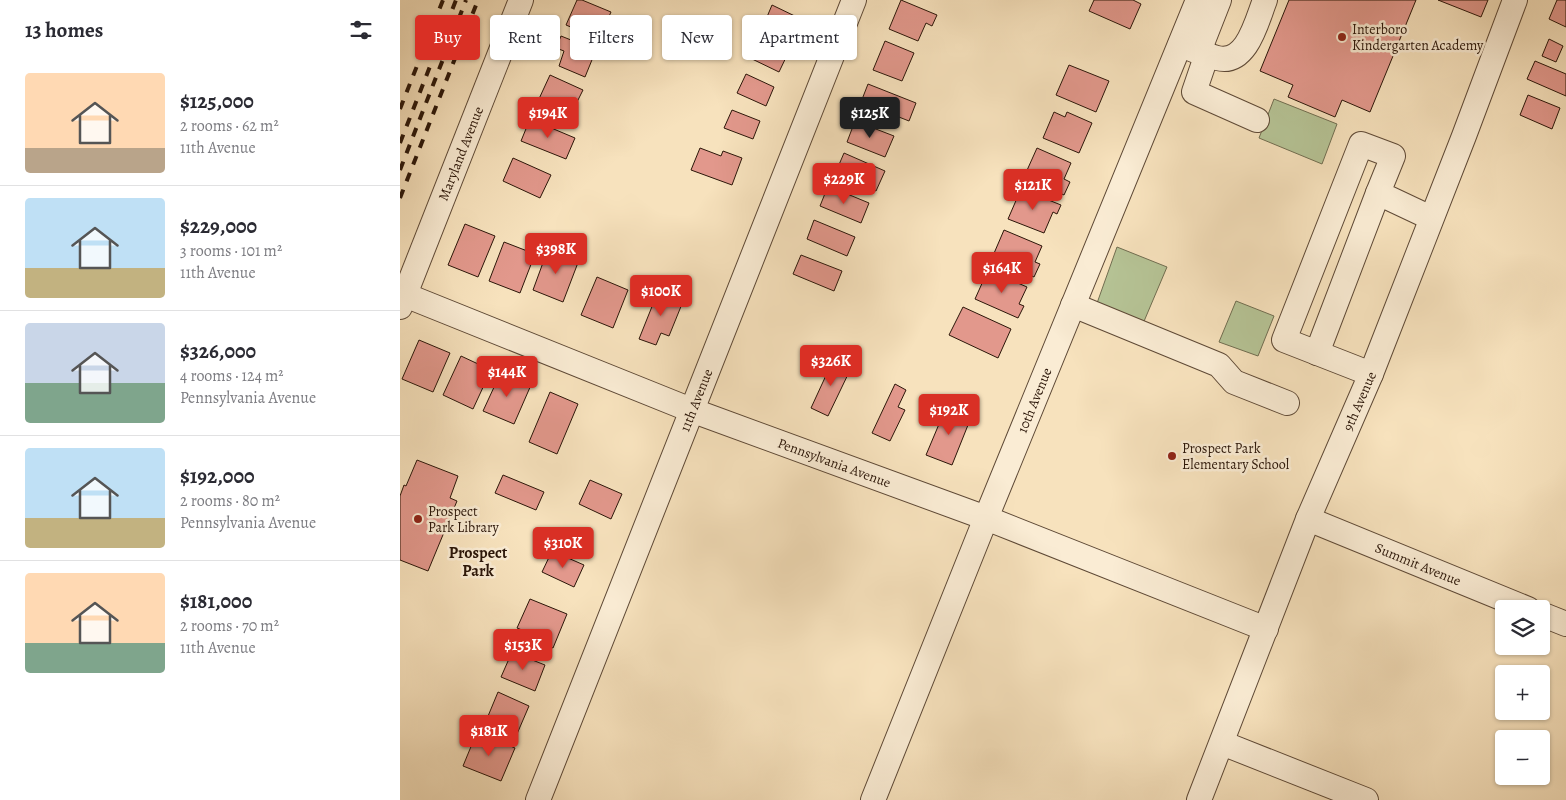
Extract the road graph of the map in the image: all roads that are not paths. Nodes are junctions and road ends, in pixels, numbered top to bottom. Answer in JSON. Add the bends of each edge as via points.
{"nodes":[{"id":1,"x":522,"y":0,"type":"edge"},
{"id":2,"x":854,"y":0,"type":"edge"},
{"id":3,"x":1198,"y":0,"type":"edge"},
{"id":4,"x":1219,"y":0,"type":"edge"},
{"id":5,"x":1265,"y":0,"type":"edge"},
{"id":6,"x":1515,"y":0,"type":"edge"},
{"id":7,"x":1195,"y":50,"type":"junction"},
{"id":8,"x":1257,"y":120,"type":"dead end"},
{"id":9,"x":1378,"y":193,"type":"junction"},
{"id":10,"x":1431,"y":218,"type":"junction"},
{"id":11,"x":402,"y":301,"type":"edge"},
{"id":12,"x":1073,"y":305,"type":"junction"},
{"id":13,"x":1317,"y":353,"type":"junction"},
{"id":14,"x":1370,"y":374,"type":"junction"},
{"id":15,"x":1287,"y":403,"type":"dead end"},
{"id":16,"x":691,"y":410,"type":"junction"},
{"id":17,"x":986,"y":518,"type":"junction"},
{"id":18,"x":1308,"y":519,"type":"junction"},
{"id":19,"x":1506,"y":600,"type":"edge"},
{"id":20,"x":1550,"y":618,"type":"edge"},
{"id":21,"x":1566,"y":624,"type":"edge"},
{"id":22,"x":1266,"y":629,"type":"junction"},
{"id":23,"x":1222,"y":743,"type":"junction"},
{"id":24,"x":538,"y":800,"type":"edge"},
{"id":25,"x":873,"y":800,"type":"edge"},
{"id":26,"x":1199,"y":800,"type":"edge"},
{"id":27,"x":1366,"y":800,"type":"edge"}],
"edges":[{"from":1,"to":11,"type":"street","name":"Maryland Avenue"},
{"from":2,"to":16,"type":"street","name":"11th Avenue"},
{"from":3,"to":7,"type":"street","name":"10th Avenue"},
{"from":4,"to":7,"type":"street"},
{"from":5,"to":7,"type":"street","via":[[1247,46],[1239,54],[1219,59]]},
{"from":6,"to":10,"type":"street","name":"9th Avenue"},
{"from":7,"to":8,"type":"street","via":[[1194,92]]},
{"from":7,"to":12,"type":"street","name":"10th Avenue"},
{"from":9,"to":10,"type":"street"},
{"from":9,"to":13,"type":"street"},
{"from":9,"to":13,"type":"street","via":[[1393,156],[1361,144],[1284,340]]},
{"from":10,"to":14,"type":"street","name":"9th Avenue"},
{"from":11,"to":16,"type":"street","name":"Pennsylvania Avenue"},
{"from":12,"to":15,"type":"street","via":[[1219,365],[1234,382]]},
{"from":12,"to":17,"type":"street","name":"10th Avenue"},
{"from":13,"to":14,"type":"street"},
{"from":14,"to":18,"type":"street","name":"9th Avenue"},
{"from":16,"to":17,"type":"street","name":"Pennsylvania Avenue"},
{"from":16,"to":24,"type":"street","name":"11th Avenue"},
{"from":17,"to":22,"type":"street","name":"Pennsylvania Avenue"},
{"from":17,"to":25,"type":"street","name":"10th Avenue"},
{"from":18,"to":19,"type":"street","name":"Summit Avenue"},
{"from":18,"to":22,"type":"street","name":"9th Avenue"},
{"from":20,"to":21,"type":"street"},
{"from":22,"to":23,"type":"street","name":"9th Avenue"},
{"from":23,"to":26,"type":"street","name":"9th Avenue"},
{"from":23,"to":27,"type":"street"}]}
